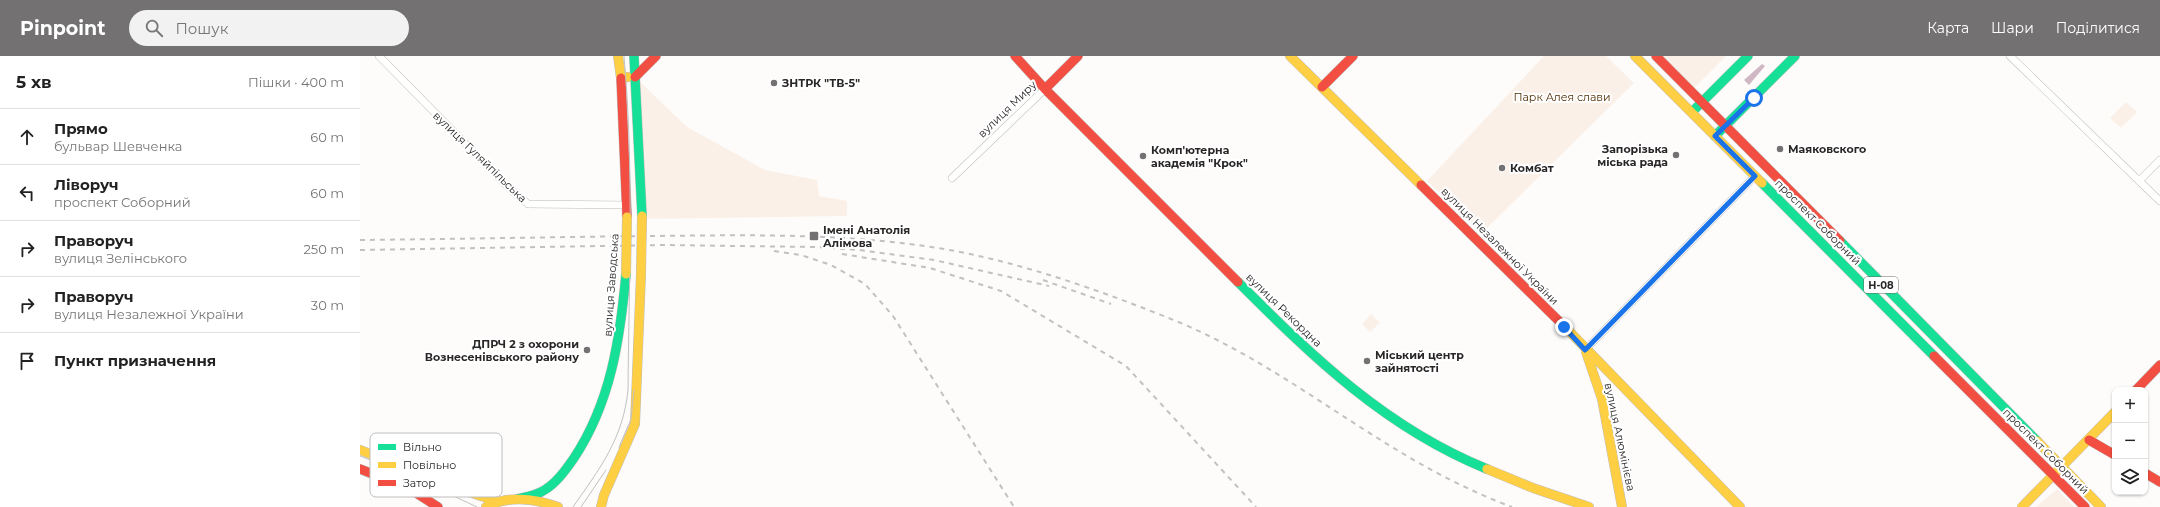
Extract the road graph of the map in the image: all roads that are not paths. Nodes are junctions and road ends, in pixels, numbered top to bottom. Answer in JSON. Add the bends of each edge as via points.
{"nodes":[{"id":1,"x":380,"y":56,"type":"edge"},
{"id":2,"x":609,"y":56,"type":"edge"},
{"id":3,"x":618,"y":56,"type":"edge"},
{"id":4,"x":634,"y":56,"type":"edge"},
{"id":5,"x":656,"y":56,"type":"edge"},
{"id":6,"x":1015,"y":56,"type":"edge"},
{"id":7,"x":1078,"y":56,"type":"edge"},
{"id":8,"x":1290,"y":56,"type":"edge"},
{"id":9,"x":1353,"y":56,"type":"edge"},
{"id":10,"x":1635,"y":56,"type":"edge"},
{"id":11,"x":1656,"y":56,"type":"edge"},
{"id":12,"x":1748,"y":56,"type":"edge"},
{"id":13,"x":1795,"y":56,"type":"edge"},
{"id":14,"x":2010,"y":56,"type":"edge"},
{"id":15,"x":619,"y":66,"type":"junction"},
{"id":16,"x":635,"y":77,"type":"junction"},
{"id":17,"x":621,"y":78,"type":"junction"},
{"id":18,"x":1322,"y":87,"type":"junction"},
{"id":19,"x":1046,"y":89,"type":"junction"},
{"id":20,"x":1702,"y":101,"type":"junction"},
{"id":21,"x":1692,"y":112,"type":"junction"},
{"id":22,"x":1725,"y":125,"type":"junction"},
{"id":23,"x":1715,"y":136,"type":"junction"},
{"id":24,"x":2160,"y":160,"type":"edge"},
{"id":25,"x":1755,"y":176,"type":"junction"},
{"id":26,"x":952,"y":178,"type":"dead end"},
{"id":27,"x":2140,"y":181,"type":"junction"},
{"id":28,"x":2160,"y":201,"type":"edge"},
{"id":29,"x":627,"y":205,"type":"junction"},
{"id":30,"x":1585,"y":350,"type":"junction"},
{"id":31,"x":2160,"y":365,"type":"edge"},
{"id":32,"x":2139,"y":387,"type":"edge"},
{"id":33,"x":2112,"y":415,"type":"edge"},
{"id":34,"x":2089,"y":440,"type":"junction"},
{"id":35,"x":360,"y":450,"type":"edge"},
{"id":36,"x":2112,"y":453,"type":"edge"},
{"id":37,"x":370,"y":454,"type":"edge"},
{"id":38,"x":2062,"y":467,"type":"junction"},
{"id":39,"x":360,"y":469,"type":"edge"},
{"id":40,"x":370,"y":473,"type":"edge"},
{"id":41,"x":2053,"y":475,"type":"junction"},
{"id":42,"x":2148,"y":475,"type":"edge"},
{"id":43,"x":2160,"y":482,"type":"edge"},
{"id":44,"x":423,"y":497,"type":"edge"},
{"id":45,"x":484,"y":497,"type":"edge"},
{"id":46,"x":517,"y":499,"type":"junction"},
{"id":47,"x":496,"y":501,"type":"junction"},
{"id":48,"x":438,"y":507,"type":"edge"},
{"id":49,"x":486,"y":507,"type":"edge"},
{"id":50,"x":558,"y":507,"type":"edge"},
{"id":51,"x":601,"y":507,"type":"edge"},
{"id":52,"x":1589,"y":507,"type":"edge"},
{"id":53,"x":1622,"y":507,"type":"edge"},
{"id":54,"x":1740,"y":507,"type":"edge"},
{"id":55,"x":2022,"y":507,"type":"edge"},
{"id":56,"x":2085,"y":507,"type":"edge"},
{"id":57,"x":2101,"y":507,"type":"edge"}],
"edges":[{"from":1,"to":29,"type":"street","name":"вулиця Гуляйпільська","via":[[509,188],[528,204]]},
{"from":2,"to":15,"type":"main road"},
{"from":3,"to":15,"type":"main road","name":"вулиця Заводська"},
{"from":4,"to":16,"type":"main road"},
{"from":5,"to":16,"type":"main road"},
{"from":6,"to":19,"type":"main road","name":"вулиця Рекордна"},
{"from":7,"to":19,"type":"main road","name":"вулиця Миру"},
{"from":8,"to":18,"type":"main road","name":"вулиця Незалежної України"},
{"from":9,"to":18,"type":"main road"},
{"from":10,"to":21,"type":"main road","name":"проспект Соборний","number":"Н-08"},
{"from":11,"to":20,"type":"main road","name":"проспект Соборний","number":"Н-08"},
{"from":12,"to":20,"type":"main road"},
{"from":13,"to":22,"type":"main road"},
{"from":14,"to":27,"type":"street"},
{"from":15,"to":17,"type":"main road","name":"вулиця Заводська"},
{"from":16,"to":17,"type":"main road"},
{"from":16,"to":51,"type":"main road","bridge":true,"via":[[642,216],[635,424]]},
{"from":17,"to":29,"type":"main road","name":"вулиця Заводська"},
{"from":18,"to":30,"type":"main road","name":"вулиця Незалежної України"},
{"from":19,"to":26,"type":"street","name":"вулиця Миру"},
{"from":19,"to":52,"type":"main road","name":"вулиця Рекордна","via":[[1294,338],[1364,399],[1403,426],[1462,459],[1533,488]]},
{"from":20,"to":21,"type":"main road"},
{"from":20,"to":22,"type":"main road","name":"проспект Соборний","number":"Н-08"},
{"from":21,"to":23,"type":"main road","name":"проспект Соборний","number":"Н-08"},
{"from":22,"to":23,"type":"main road"},
{"from":22,"to":38,"type":"main road","name":"проспект Соборний","number":"Н-08"},
{"from":23,"to":25,"type":"main road","name":"проспект Соборний","number":"Н-08"},
{"from":24,"to":27,"type":"street"},
{"from":25,"to":30,"type":"street"},
{"from":25,"to":41,"type":"main road","name":"проспект Соборний","number":"Н-08"},
{"from":27,"to":28,"type":"street"},
{"from":29,"to":46,"type":"main road","name":"вулиця Заводська","bridge":true,"via":[[626,274],[621,332],[611,380],[587,437],[561,477],[542,492]]},
{"from":30,"to":53,"type":"main road","name":"вулиця Алюмінієва","via":[[1602,399]]},
{"from":30,"to":54,"type":"main road","name":"вулиця Незалежної України"},
{"from":31,"to":32,"type":"main road"},
{"from":33,"to":34,"type":"main road"},
{"from":34,"to":36,"type":"main road"},
{"from":34,"to":38,"type":"main road"},
{"from":35,"to":37,"type":"main road"},
{"from":38,"to":41,"type":"main road"},
{"from":38,"to":57,"type":"main road","name":"проспект Соборний","number":"Н-08"},
{"from":39,"to":40,"type":"main road"},
{"from":41,"to":55,"type":"main road"},
{"from":41,"to":56,"type":"main road","name":"проспект Соборний","number":"Н-08"},
{"from":42,"to":43,"type":"main road"},
{"from":44,"to":48,"type":"main road"},
{"from":45,"to":47,"type":"main road"},
{"from":46,"to":47,"type":"main road"},
{"from":46,"to":50,"type":"main road","via":[[533,500]]},
{"from":47,"to":49,"type":"main road"}]}
